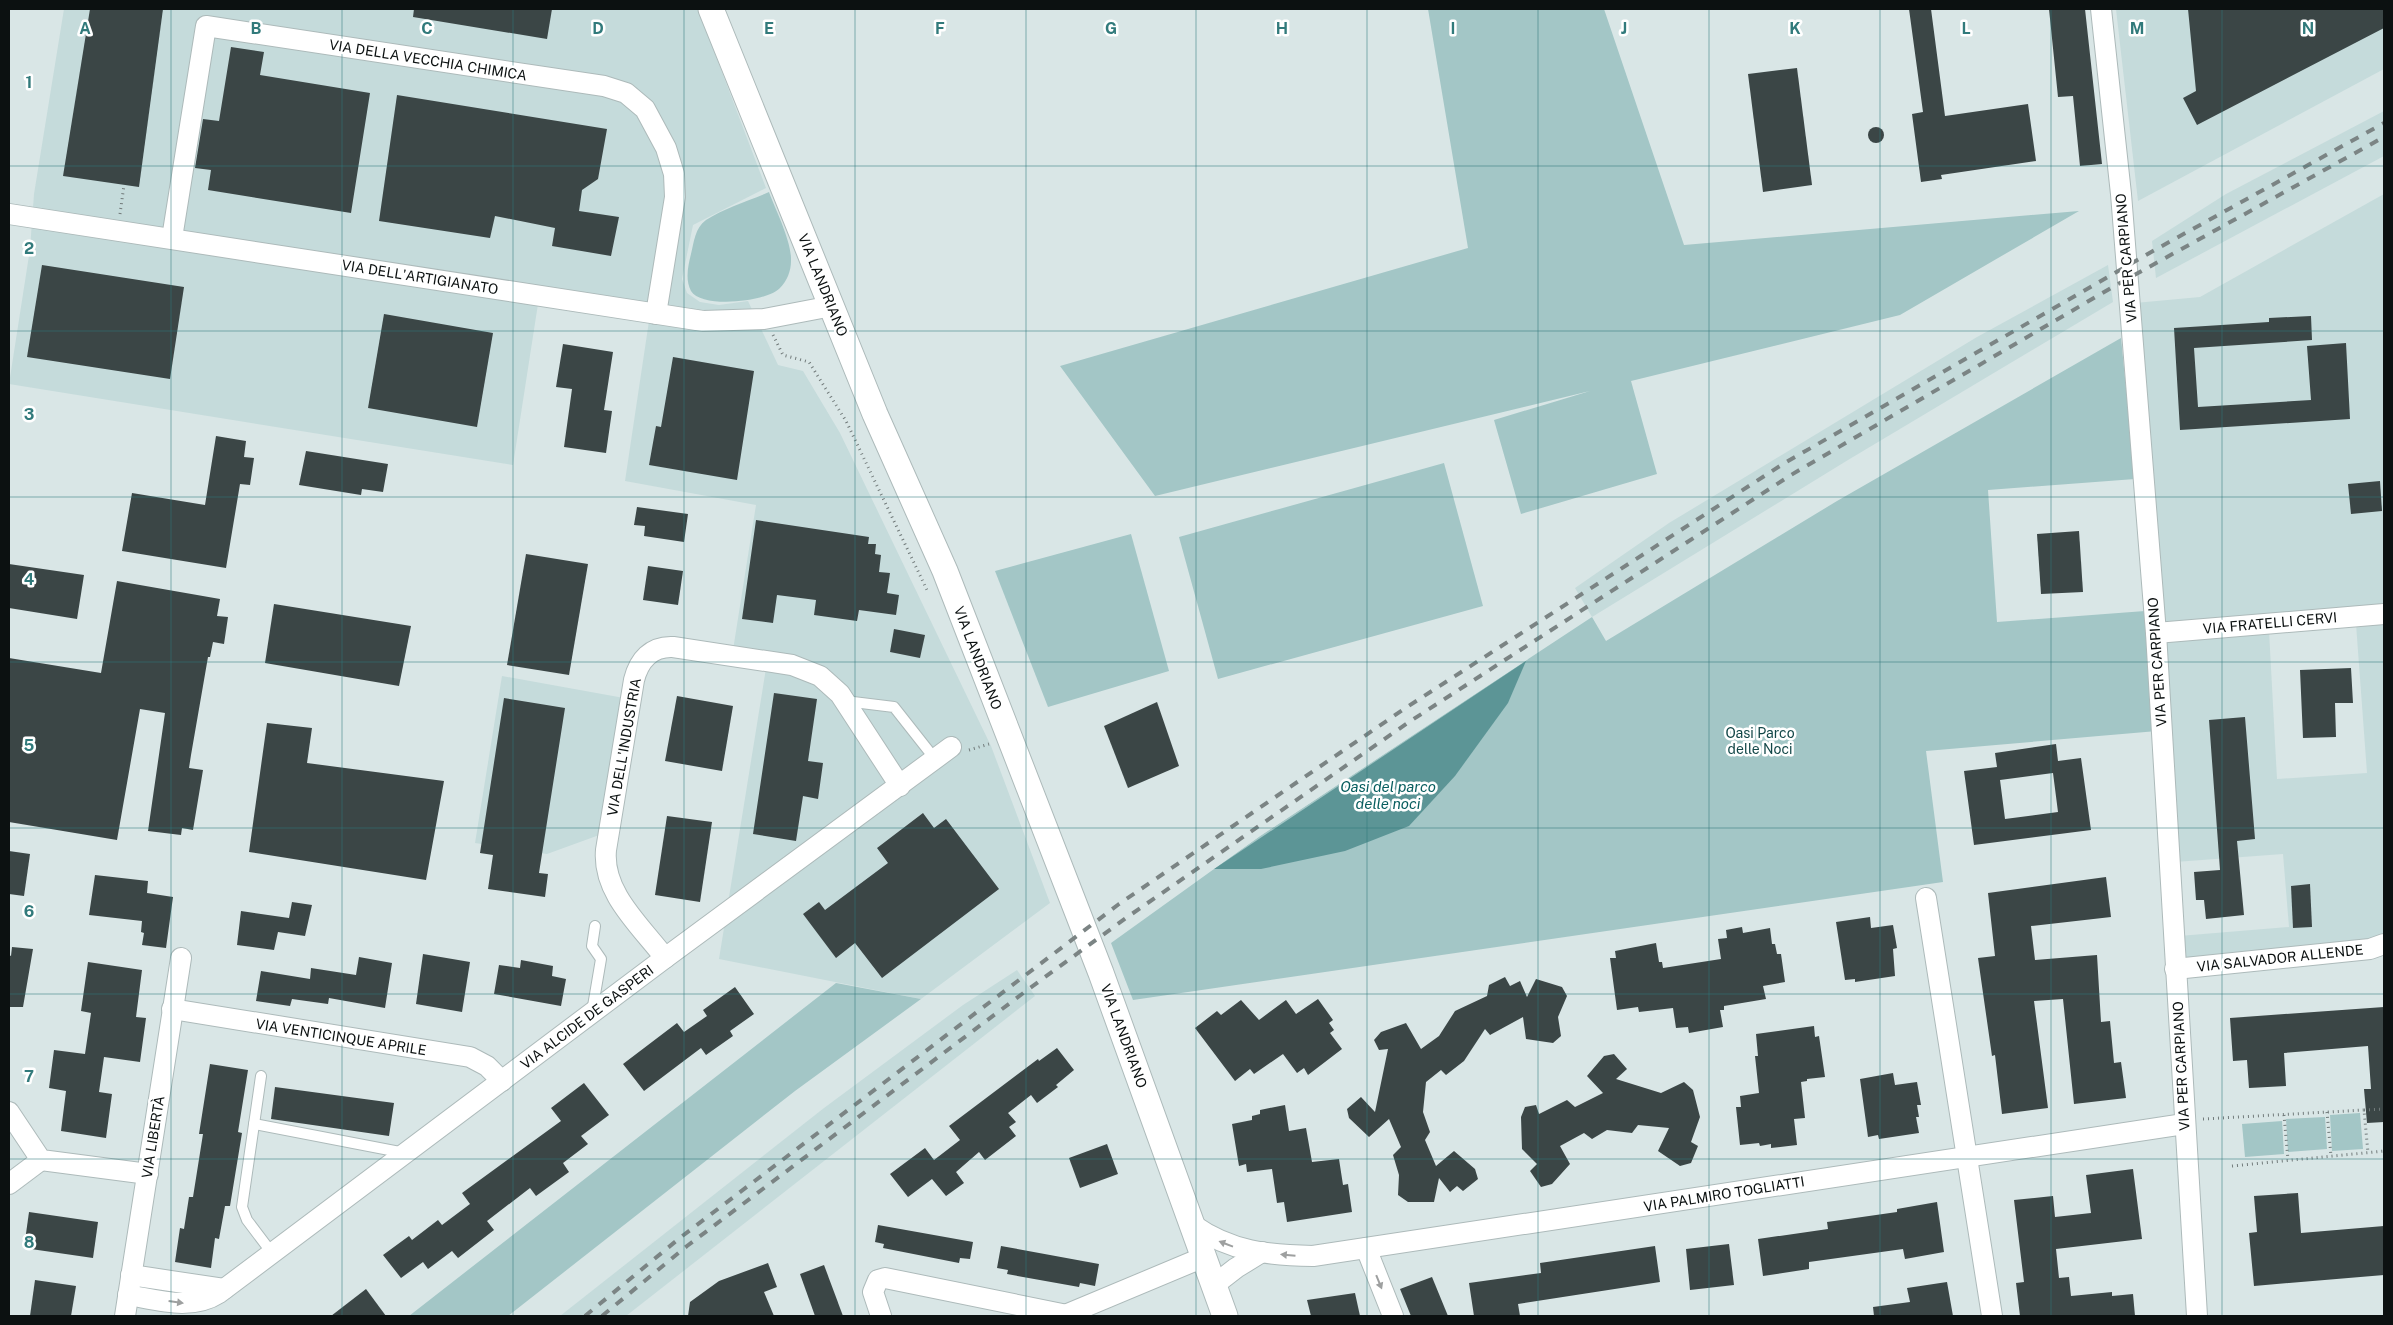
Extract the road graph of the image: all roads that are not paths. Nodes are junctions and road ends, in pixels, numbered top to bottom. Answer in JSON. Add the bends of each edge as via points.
{"nodes":[{"id":1,"x":711,"y":9,"type":"edge"},
{"id":2,"x":2101,"y":9,"type":"edge"},
{"id":3,"x":9,"y":214,"type":"edge"},
{"id":4,"x":172,"y":238,"type":"junction"},
{"id":5,"x":832,"y":306,"type":"junction"},
{"id":6,"x":656,"y":314,"type":"junction"},
{"id":7,"x":2384,"y":614,"type":"edge"},
{"id":8,"x":2156,"y":633,"type":"junction"},
{"id":9,"x":844,"y":700,"type":"junction"},
{"id":10,"x":951,"y":747,"type":"road end"},
{"id":11,"x":936,"y":759,"type":"junction"},
{"id":12,"x":900,"y":786,"type":"junction"},
{"id":13,"x":1926,"y":898,"type":"dead end"},
{"id":14,"x":595,"y":926,"type":"dead end"},
{"id":15,"x":2384,"y":944,"type":"edge"},
{"id":16,"x":181,"y":958,"type":"dead end"},
{"id":17,"x":665,"y":958,"type":"junction"},
{"id":18,"x":2175,"y":968,"type":"junction"},
{"id":19,"x":172,"y":1009,"type":"junction"},
{"id":20,"x":592,"y":1013,"type":"junction"},
{"id":21,"x":261,"y":1076,"type":"dead end"},
{"id":22,"x":502,"y":1081,"type":"junction"},
{"id":23,"x":9,"y":1112,"type":"edge"},
{"id":24,"x":254,"y":1124,"type":"junction"},
{"id":25,"x":2184,"y":1124,"type":"junction"},
{"id":26,"x":406,"y":1153,"type":"junction"},
{"id":27,"x":1968,"y":1157,"type":"junction"},
{"id":28,"x":41,"y":1160,"type":"junction"},
{"id":29,"x":148,"y":1174,"type":"junction"},
{"id":30,"x":9,"y":1184,"type":"edge"},
{"id":31,"x":1193,"y":1225,"type":"junction"},
{"id":32,"x":1366,"y":1248,"type":"junction"},
{"id":33,"x":1262,"y":1252,"type":"junction"},
{"id":34,"x":272,"y":1253,"type":"junction"},
{"id":35,"x":1204,"y":1257,"type":"junction"},
{"id":36,"x":131,"y":1275,"type":"junction"},
{"id":37,"x":1214,"y":1285,"type":"junction"},
{"id":38,"x":224,"y":1289,"type":"junction"},
{"id":39,"x":128,"y":1295,"type":"junction"},
{"id":40,"x":125,"y":1316,"type":"edge"},
{"id":41,"x":881,"y":1316,"type":"edge"},
{"id":42,"x":1065,"y":1316,"type":"edge"},
{"id":43,"x":1225,"y":1316,"type":"edge"},
{"id":44,"x":1393,"y":1316,"type":"edge"},
{"id":45,"x":1992,"y":1316,"type":"edge"},
{"id":46,"x":2196,"y":1316,"type":"edge"}],
"edges":[{"from":1,"to":5,"type":"street","name":"VIA LANDRIANO"},
{"from":2,"to":8,"type":"street","name":"VIA PER CARPIANO","via":[[2121,194]]},
{"from":3,"to":4,"type":"street","name":"VIA DELL'ARTIGIANATO"},
{"from":4,"to":6,"type":"street","name":"VIA DELL'ARTIGIANATO"},
{"from":4,"to":6,"type":"street","name":"VIA DELLA VECCHIA CHIMICA","via":[[206,26],[604,86],[626,94],[645,109],[666,148],[674,174],[675,197]]},
{"from":5,"to":6,"type":"street","name":"VIA DELL'ARTIGIANATO","via":[[740,321],[717,322]]},
{"from":5,"to":31,"type":"street","name":"VIA LANDRIANO","via":[[875,414],[948,580],[1101,973]]},
{"from":7,"to":8,"type":"street","name":"VIA FRATELLI CERVI"},
{"from":8,"to":18,"type":"street","name":"VIA PER CARPIANO"},
{"from":9,"to":11,"type":"lane","via":[[894,707]]},
{"from":9,"to":12,"type":"street","name":"VIA DELL'INDUSTRIA"},
{"from":9,"to":17,"type":"street","name":"VIA DELL'INDUSTRIA","via":[[820,676],[792,665],[666,647],[648,653],[642,659],[634,680],[605,865],[614,891]]},
{"from":10,"to":11,"type":"street","name":"VIA ALCIDE DE GASPERI"},
{"from":11,"to":12,"type":"street","name":"VIA ALCIDE DE GASPERI"},
{"from":12,"to":17,"type":"street","name":"VIA ALCIDE DE GASPERI"},
{"from":13,"to":27,"type":"street"},
{"from":14,"to":20,"type":"lane","via":[[592,946],[601,959]]},
{"from":15,"to":18,"type":"street","name":"VIA SALVADOR ALLENDE","via":[[2370,949]]},
{"from":16,"to":19,"type":"street","name":"VIA LIBERTÀ"},
{"from":17,"to":20,"type":"street","name":"VIA ALCIDE DE GASPERI"},
{"from":18,"to":25,"type":"street","name":"VIA PER CARPIANO"},
{"from":19,"to":22,"type":"street","name":"VIA VENTICINQUE APRILE","via":[[470,1057],[488,1066]]},
{"from":19,"to":29,"type":"street","name":"VIA LIBERTÀ"},
{"from":20,"to":22,"type":"street","name":"VIA ALCIDE DE GASPERI"},
{"from":21,"to":24,"type":"lane"},
{"from":22,"to":26,"type":"street","name":"VIA ALCIDE DE GASPERI"},
{"from":23,"to":28,"type":"street"},
{"from":24,"to":26,"type":"lane"},
{"from":24,"to":34,"type":"lane","via":[[242,1207],[247,1220]]},
{"from":25,"to":27,"type":"street","name":"VIA PALMIRO TOGLIATTI"},
{"from":25,"to":46,"type":"street","name":"VIA PER CARPIANO"},
{"from":26,"to":34,"type":"street","name":"VIA ALCIDE DE GASPERI"},
{"from":27,"to":32,"type":"street","name":"VIA PALMIRO TOGLIATTI"},
{"from":27,"to":45,"type":"street"},
{"from":28,"to":29,"type":"street"},
{"from":28,"to":30,"type":"street"},
{"from":29,"to":36,"type":"street","name":"VIA LIBERTÀ"},
{"from":33,"to":31,"type":"street","name":"VIA PALMIRO TOGLIATTI","one_way":true,"via":[[1224,1244]]},
{"from":31,"to":35,"type":"street","name":"VIA LANDRIANO"},
{"from":32,"to":33,"type":"street","name":"VIA PALMIRO TOGLIATTI","one_way":true,"via":[[1313,1256]]},
{"from":32,"to":44,"type":"street","one_way":true},
{"from":33,"to":37,"type":"street"},
{"from":34,"to":38,"type":"street","name":"VIA ALCIDE DE GASPERI"},
{"from":35,"to":37,"type":"street","name":"VIA LANDRIANO"},
{"from":35,"to":42,"type":"street"},
{"from":36,"to":38,"type":"street"},
{"from":36,"to":39,"type":"street","name":"VIA LIBERTÀ"},
{"from":37,"to":43,"type":"street","name":"VIA LANDRIANO"},
{"from":39,"to":38,"type":"street","name":"VIA ALCIDE DE GASPERI","one_way":true,"via":[[189,1304],[205,1300]]},
{"from":39,"to":40,"type":"street","name":"VIA LIBERTÀ"},
{"from":41,"to":42,"type":"street","via":[[873,1292],[878,1280],[885,1278]]}]}
